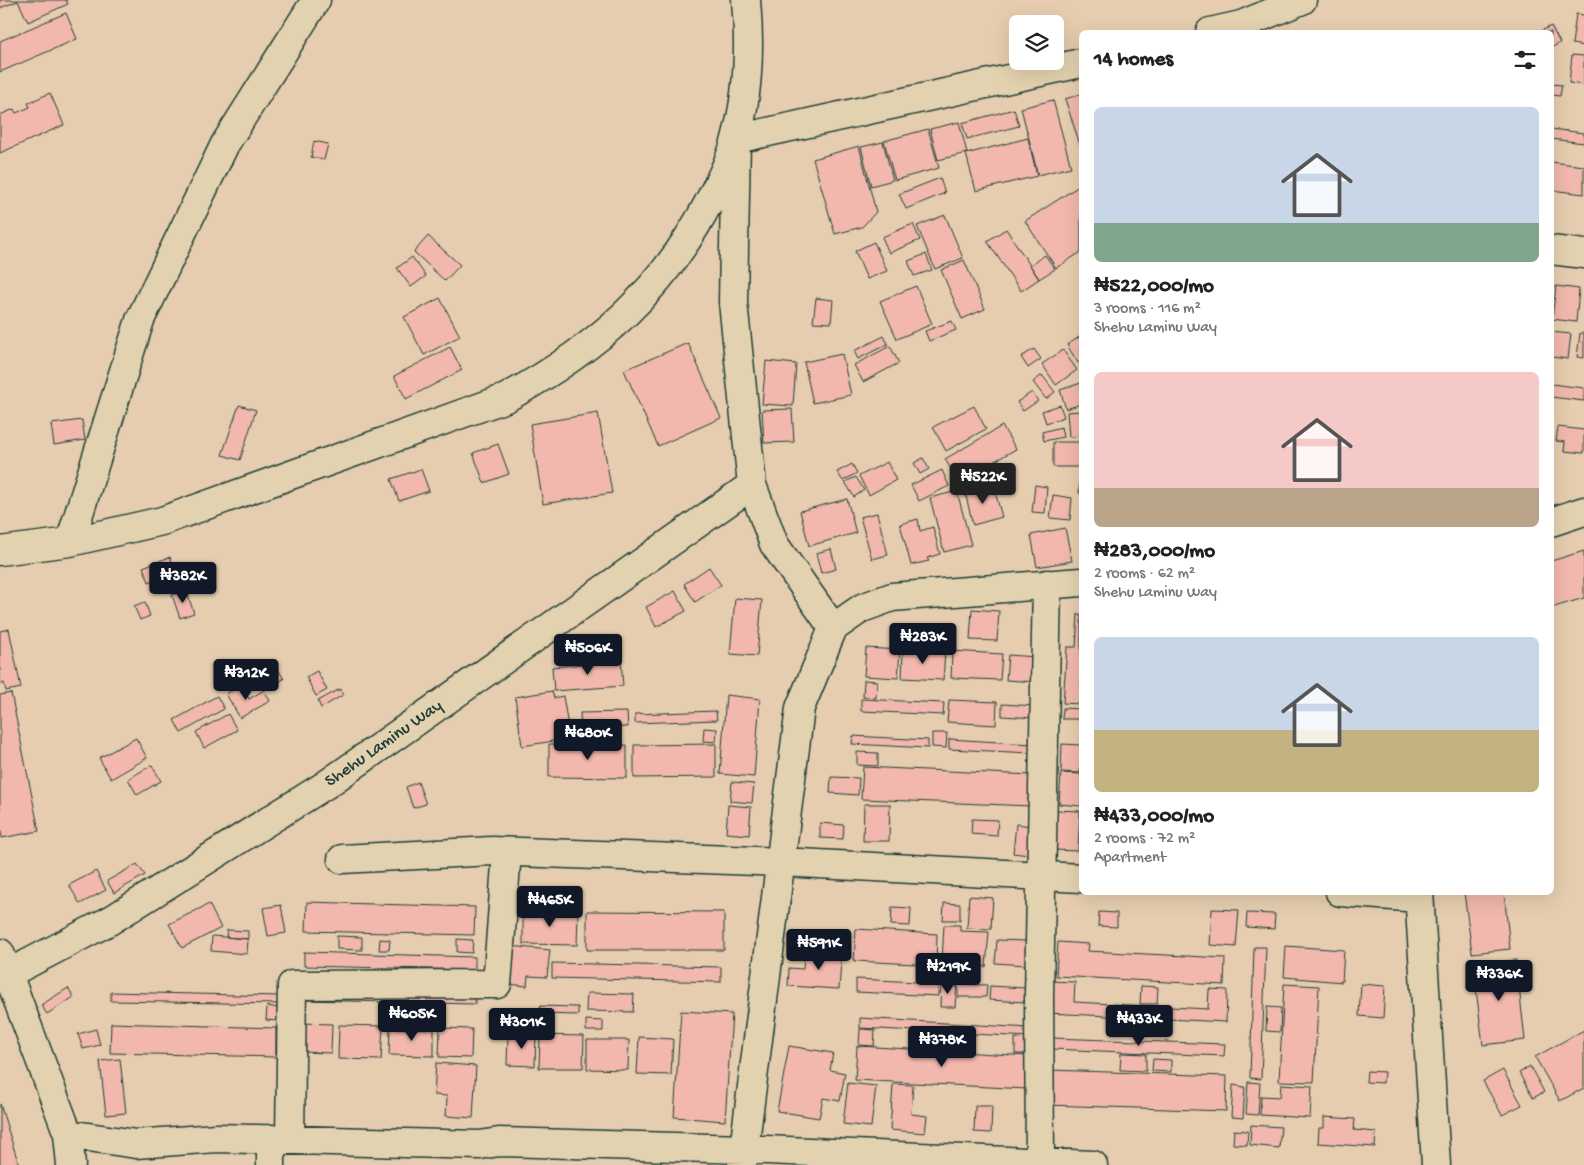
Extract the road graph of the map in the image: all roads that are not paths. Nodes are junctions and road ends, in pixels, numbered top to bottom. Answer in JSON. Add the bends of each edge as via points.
{"nodes":[{"id":1,"x":316,"y":0,"type":"edge"},
{"id":2,"x":746,"y":0,"type":"edge"},
{"id":3,"x":1302,"y":0,"type":"edge"},
{"id":4,"x":1219,"y":30,"type":"edge"},
{"id":5,"x":1079,"y":63,"type":"edge"},
{"id":6,"x":736,"y":139,"type":"junction"},
{"id":7,"x":1554,"y":250,"type":"edge"},
{"id":8,"x":1584,"y":254,"type":"edge"},
{"id":9,"x":752,"y":485,"type":"junction"},
{"id":10,"x":1584,"y":511,"type":"edge"},
{"id":11,"x":1554,"y":521,"type":"edge"},
{"id":12,"x":70,"y":542,"type":"junction"},
{"id":13,"x":0,"y":552,"type":"edge"},
{"id":14,"x":1079,"y":582,"type":"edge"},
{"id":15,"x":1047,"y":584,"type":"junction"},
{"id":16,"x":833,"y":628,"type":"junction"},
{"id":17,"x":507,"y":852,"type":"junction"},
{"id":18,"x":342,"y":859,"type":"dead end"},
{"id":19,"x":781,"y":862,"type":"junction"},
{"id":20,"x":1041,"y":875,"type":"junction"},
{"id":21,"x":1079,"y":878,"type":"edge"},
{"id":22,"x":1419,"y":895,"type":"edge"},
{"id":23,"x":2,"y":968,"type":"edge"},
{"id":24,"x":68,"y":1134,"type":"junction"},
{"id":25,"x":277,"y":1148,"type":"edge"},
{"id":26,"x":743,"y":1157,"type":"edge"},
{"id":27,"x":991,"y":1163,"type":"edge"},
{"id":28,"x":1040,"y":1164,"type":"junction"},
{"id":29,"x":71,"y":1165,"type":"edge"},
{"id":30,"x":1093,"y":1165,"type":"edge"},
{"id":31,"x":1436,"y":1165,"type":"edge"}],
"edges":[{"from":1,"to":12,"type":"street","via":[[225,144],[140,320]]},
{"from":2,"to":6,"type":"street","via":[[747,55]]},
{"from":3,"to":4,"type":"street","via":[[1241,25]]},
{"from":5,"to":6,"type":"street"},
{"from":6,"to":9,"type":"street","via":[[733,302]]},
{"from":6,"to":12,"type":"street","via":[[702,217],[653,286],[586,350],[547,376],[506,398],[162,521]]},
{"from":7,"to":8,"type":"street"},
{"from":9,"to":16,"type":"street","via":[[774,544]]},
{"from":9,"to":23,"type":"street","name":"Shehu Laminu Way","via":[[327,784],[111,920]]},
{"from":10,"to":11,"type":"street"},
{"from":12,"to":13,"type":"street"},
{"from":14,"to":15,"type":"street"},
{"from":15,"to":16,"type":"street","via":[[892,596],[862,608]]},
{"from":15,"to":20,"type":"street"},
{"from":16,"to":19,"type":"street","via":[[800,708]]},
{"from":17,"to":18,"type":"street"},
{"from":17,"to":19,"type":"street"},
{"from":17,"to":25,"type":"street","via":[[497,984],[292,985]]},
{"from":19,"to":20,"type":"street"},
{"from":19,"to":26,"type":"street"},
{"from":20,"to":21,"type":"street"},
{"from":20,"to":28,"type":"street"},
{"from":22,"to":31,"type":"street"},
{"from":23,"to":24,"type":"street","via":[[32,1035]]},
{"from":24,"to":25,"type":"street","via":[[136,1144],[216,1138]]},
{"from":24,"to":29,"type":"street"},
{"from":25,"to":26,"type":"street","via":[[499,1142]]},
{"from":26,"to":27,"type":"street"},
{"from":27,"to":28,"type":"street"},
{"from":28,"to":30,"type":"street"}]}
